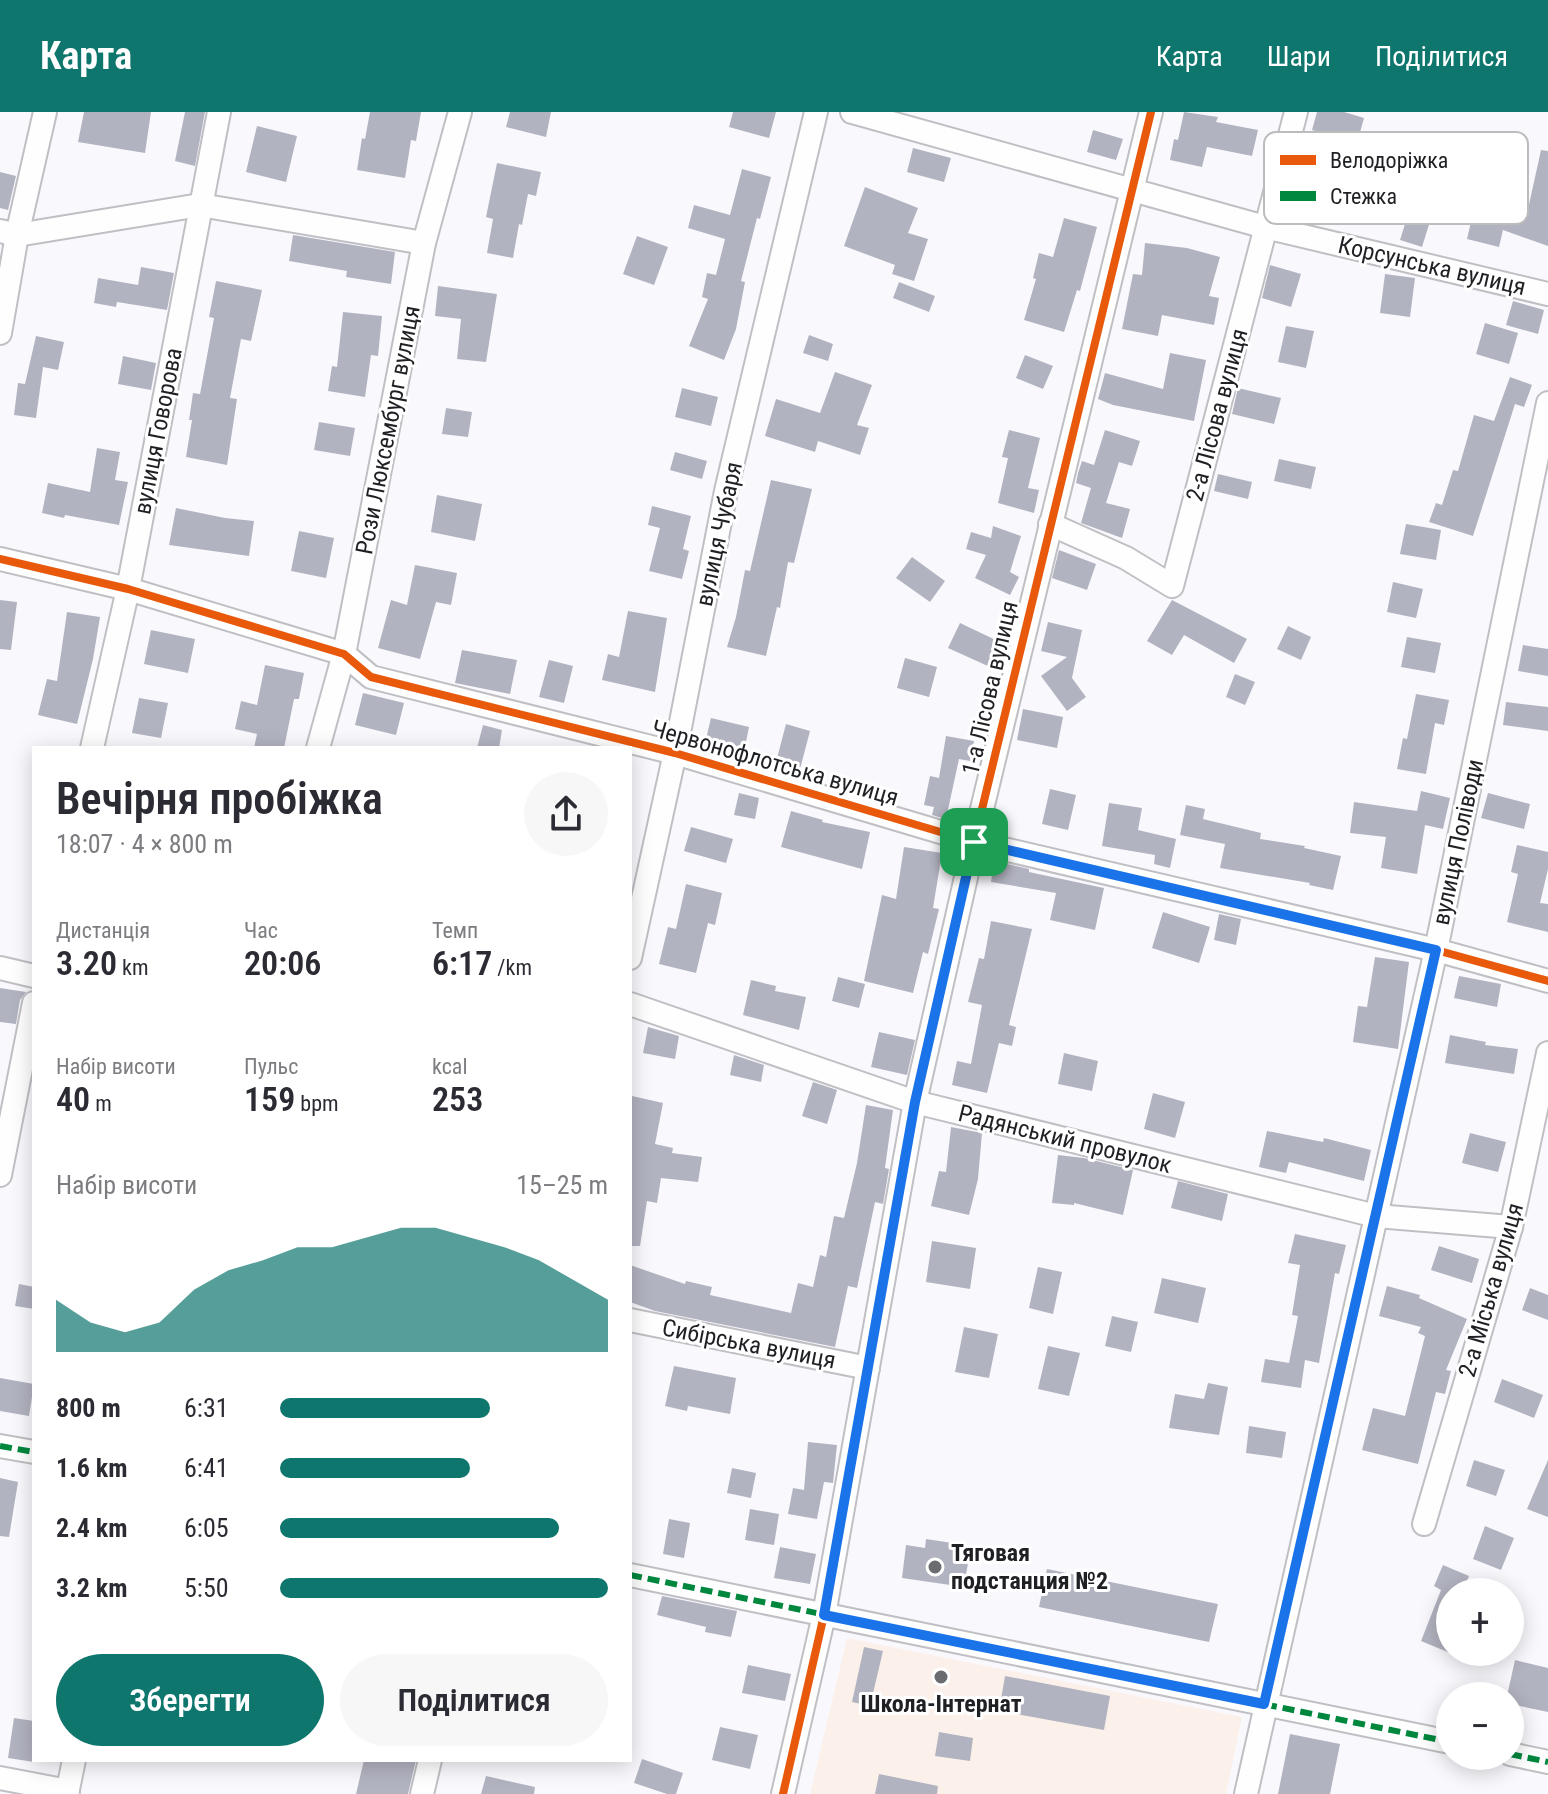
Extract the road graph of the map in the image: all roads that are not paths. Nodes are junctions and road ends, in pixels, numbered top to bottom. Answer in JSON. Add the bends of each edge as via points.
{"nodes":[{"id":1,"x":45,"y":112,"type":"edge"},
{"id":2,"x":219,"y":112,"type":"edge"},
{"id":3,"x":460,"y":112,"type":"edge"},
{"id":4,"x":816,"y":112,"type":"edge"},
{"id":5,"x":852,"y":112,"type":"edge"},
{"id":6,"x":1151,"y":112,"type":"edge"},
{"id":7,"x":1296,"y":112,"type":"edge"},
{"id":8,"x":1291,"y":132,"type":"edge"},
{"id":9,"x":1131,"y":191,"type":"junction"},
{"id":10,"x":200,"y":205,"type":"junction"},
{"id":11,"x":1266,"y":224,"type":"edge"},
{"id":12,"x":1265,"y":227,"type":"junction"},
{"id":13,"x":8,"y":233,"type":"edge"},
{"id":14,"x":424,"y":243,"type":"junction"},
{"id":15,"x":1548,"y":294,"type":"edge"},
{"id":16,"x":0,"y":333,"type":"edge"},
{"id":17,"x":1548,"y":403,"type":"edge"},
{"id":18,"x":1050,"y":524,"type":"junction"},
{"id":19,"x":0,"y":559,"type":"edge"},
{"id":20,"x":128,"y":589,"type":"junction"},
{"id":21,"x":344,"y":654,"type":"junction"},
{"id":22,"x":92,"y":746,"type":"edge"},
{"id":23,"x":319,"y":746,"type":"edge"},
{"id":24,"x":675,"y":753,"type":"junction"},
{"id":25,"x":974,"y":842,"type":"junction"},
{"id":26,"x":632,"y":949,"type":"edge"},
{"id":27,"x":1436,"y":950,"type":"junction"},
{"id":28,"x":0,"y":968,"type":"edge"},
{"id":29,"x":32,"y":976,"type":"edge"},
{"id":30,"x":1548,"y":981,"type":"edge"},
{"id":31,"x":632,"y":1005,"type":"edge"},
{"id":32,"x":32,"y":1013,"type":"edge"},
{"id":33,"x":1548,"y":1053,"type":"edge"},
{"id":34,"x":915,"y":1102,"type":"junction"},
{"id":35,"x":0,"y":1175,"type":"edge"},
{"id":36,"x":1376,"y":1216,"type":"junction"},
{"id":37,"x":1511,"y":1227,"type":"junction"},
{"id":38,"x":632,"y":1320,"type":"edge"},
{"id":39,"x":868,"y":1368,"type":"junction"},
{"id":40,"x":0,"y":1446,"type":"edge"},
{"id":41,"x":32,"y":1452,"type":"edge"},
{"id":42,"x":1424,"y":1524,"type":"dead end"},
{"id":43,"x":632,"y":1575,"type":"edge"},
{"id":44,"x":824,"y":1615,"type":"junction"},
{"id":45,"x":1264,"y":1704,"type":"junction"},
{"id":46,"x":1436,"y":1739,"type":"edge"},
{"id":47,"x":1524,"y":1757,"type":"edge"},
{"id":48,"x":74,"y":1762,"type":"edge"},
{"id":49,"x":430,"y":1762,"type":"edge"},
{"id":50,"x":1548,"y":1762,"type":"edge"},
{"id":51,"x":0,"y":1778,"type":"edge"},
{"id":52,"x":68,"y":1792,"type":"edge"},
{"id":53,"x":422,"y":1794,"type":"edge"},
{"id":54,"x":783,"y":1794,"type":"edge"},
{"id":55,"x":1246,"y":1794,"type":"edge"}],
"edges":[{"from":1,"to":13,"type":"street"},
{"from":2,"to":10,"type":"street","name":"вулиця Говорова"},
{"from":3,"to":14,"type":"street","name":"Рози Люксембург вулиця"},
{"from":4,"to":24,"type":"street","name":"вулиця Чубаря","via":[[726,491]]},
{"from":5,"to":9,"type":"street","name":"Корсунська вулиця"},
{"from":6,"to":9,"type":"street","name":"1-а Лісова вулиця"},
{"from":7,"to":8,"type":"street","name":"2-а Лісова вулиця"},
{"from":9,"to":12,"type":"street","name":"Корсунська вулиця"},
{"from":9,"to":18,"type":"street","name":"1-а Лісова вулиця"},
{"from":10,"to":13,"type":"street"},
{"from":10,"to":14,"type":"street"},
{"from":10,"to":20,"type":"street","name":"вулиця Говорова"},
{"from":11,"to":12,"type":"street","name":"2-а Лісова вулиця"},
{"from":12,"to":15,"type":"street","name":"Корсунська вулиця"},
{"from":12,"to":18,"type":"street","name":"2-а Лісова вулиця","via":[[1172,586],[1126,558]]},
{"from":13,"to":16,"type":"street"},
{"from":14,"to":21,"type":"street","name":"Рози Люксембург вулиця"},
{"from":17,"to":27,"type":"street","name":"вулиця Поліводи"},
{"from":18,"to":25,"type":"street","name":"1-а Лісова вулиця"},
{"from":19,"to":20,"type":"street","name":"Червонофлотська вулиця"},
{"from":20,"to":21,"type":"street","name":"Червонофлотська вулиця"},
{"from":20,"to":22,"type":"street","name":"вулиця Говорова"},
{"from":21,"to":23,"type":"street","name":"Рози Люксембург вулиця"},
{"from":21,"to":24,"type":"street","name":"Червонофлотська вулиця","via":[[371,677]]},
{"from":24,"to":25,"type":"street","name":"Червонофлотська вулиця"},
{"from":24,"to":26,"type":"street","name":"вулиця Чубаря"},
{"from":25,"to":27,"type":"street","name":"Червонофлотська вулиця"},
{"from":25,"to":34,"type":"street","name":"1-а Лісова вулиця"},
{"from":27,"to":30,"type":"street","name":"Червонофлотська вулиця"},
{"from":27,"to":36,"type":"street","name":"вулиця Поліводи"},
{"from":28,"to":29,"type":"street"},
{"from":31,"to":34,"type":"street","name":"Радянський провулок"},
{"from":32,"to":35,"type":"street"},
{"from":33,"to":37,"type":"street","name":"2-а Міська вулиця"},
{"from":34,"to":36,"type":"street","name":"Радянський провулок"},
{"from":34,"to":39,"type":"street","name":"1-а Лісова вулиця"},
{"from":36,"to":37,"type":"street","name":"Радянський провулок"},
{"from":36,"to":45,"type":"street","name":"вулиця Поліводи"},
{"from":37,"to":42,"type":"street","name":"2-а Міська вулиця"},
{"from":38,"to":39,"type":"street","name":"Сибірська вулиця"},
{"from":39,"to":44,"type":"street","name":"1-а Лісова вулиця"},
{"from":40,"to":41,"type":"street"},
{"from":43,"to":44,"type":"street"},
{"from":44,"to":45,"type":"street"},
{"from":44,"to":54,"type":"street","name":"1-а Лісова вулиця"},
{"from":45,"to":46,"type":"street"},
{"from":45,"to":55,"type":"street","name":"вулиця Поліводи"},
{"from":47,"to":50,"type":"street"},
{"from":48,"to":52,"type":"street"},
{"from":49,"to":53,"type":"street"},
{"from":51,"to":52,"type":"street"}]}
